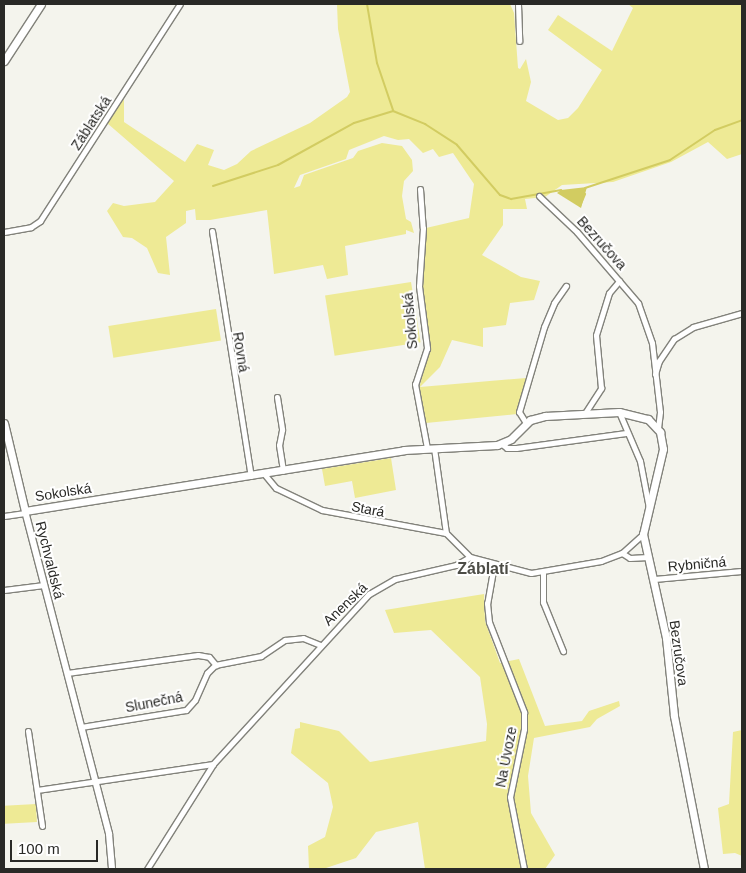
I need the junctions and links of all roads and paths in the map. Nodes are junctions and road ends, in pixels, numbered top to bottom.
1 (41, 4) edge
2 (180, 4) edge
3 (518, 4) edge
4 (520, 41) dead end
5 (4, 61) edge
6 (420, 189) dead end
7 (539, 196) dead end
8 (212, 231) dead end
9 (4, 232) edge
10 (619, 281) junction
11 (566, 286) dead end
12 (742, 313) edge
13 (655, 374) junction
14 (277, 397) dead end
15 (619, 412) junction
16 (585, 414) junction
17 (4, 423) edge
18 (526, 423) junction
19 (658, 428) junction
20 (626, 433) junction
21 (502, 444) junction
22 (430, 448) junction
23 (283, 472) junction
24 (264, 475) junction
25 (251, 476) junction
26 (650, 508) junction
27 (25, 512) junction
28 (4, 516) edge
29 (446, 533) junction
30 (643, 534) junction
31 (622, 552) junction
32 (470, 557) junction
33 (648, 557) junction
34 (494, 565) junction
35 (742, 571) edge
36 (543, 573) junction
37 (654, 579) junction
38 (44, 585) junction
39 (4, 590) edge
40 (320, 645) junction
41 (563, 651) dead end
42 (216, 665) junction
43 (67, 673) junction
44 (81, 726) junction
45 (28, 731) dead end
46 (213, 764) junction
47 (95, 782) junction
48 (38, 790) junction
49 (42, 826) dead end
50 (112, 869) edge
51 (147, 869) edge
52 (524, 869) edge
53 (704, 869) edge

1 - 5 main road
2 - 9 street, Záblatská
3 - 4 street
6 - 22 street, Sokolská
7 - 10 street, Bezručova
8 - 25 street, Rovná
10 - 13 street, Bezručova
10 - 16 street
11 - 18 street
12 - 13 street
13 - 19 street, Bezručova
14 - 23 street
15 - 16 main road
15 - 19 main road
15 - 20 street
16 - 18 main road
17 - 27 main road, Rychvaldská
18 - 21 main road
19 - 26 main road, Bezručova
20 - 21 street
20 - 26 street
21 - 22 main road, Sokolská
22 - 23 main road, Sokolská
22 - 29 street
23 - 24 main road, Sokolská
24 - 25 main road, Sokolská
24 - 29 street, Stará
25 - 27 main road, Sokolská
26 - 30 main road, Bezručova
27 - 28 street, Sokolská
27 - 38 street, Rychvaldská
29 - 32 street
30 - 31 street
30 - 33 main road, Bezručova
31 - 33 street
31 - 36 street
32 - 34 street
32 - 40 street, Anenská
33 - 37 main road, Bezručova
34 - 36 street
34 - 52 street, Na Úvoze
35 - 37 street, Rybničná
36 - 41 street
37 - 53 main road, Bezručova
38 - 39 street
38 - 43 street, Rychvaldská
40 - 42 street
40 - 46 street, Anenská
42 - 43 street
42 - 44 street, Slunečná
43 - 44 street, Rychvaldská
44 - 47 street, Rychvaldská
45 - 48 street
46 - 47 street
46 - 51 street, Anenská
47 - 48 street
47 - 50 street, Rychvaldská
48 - 49 street

